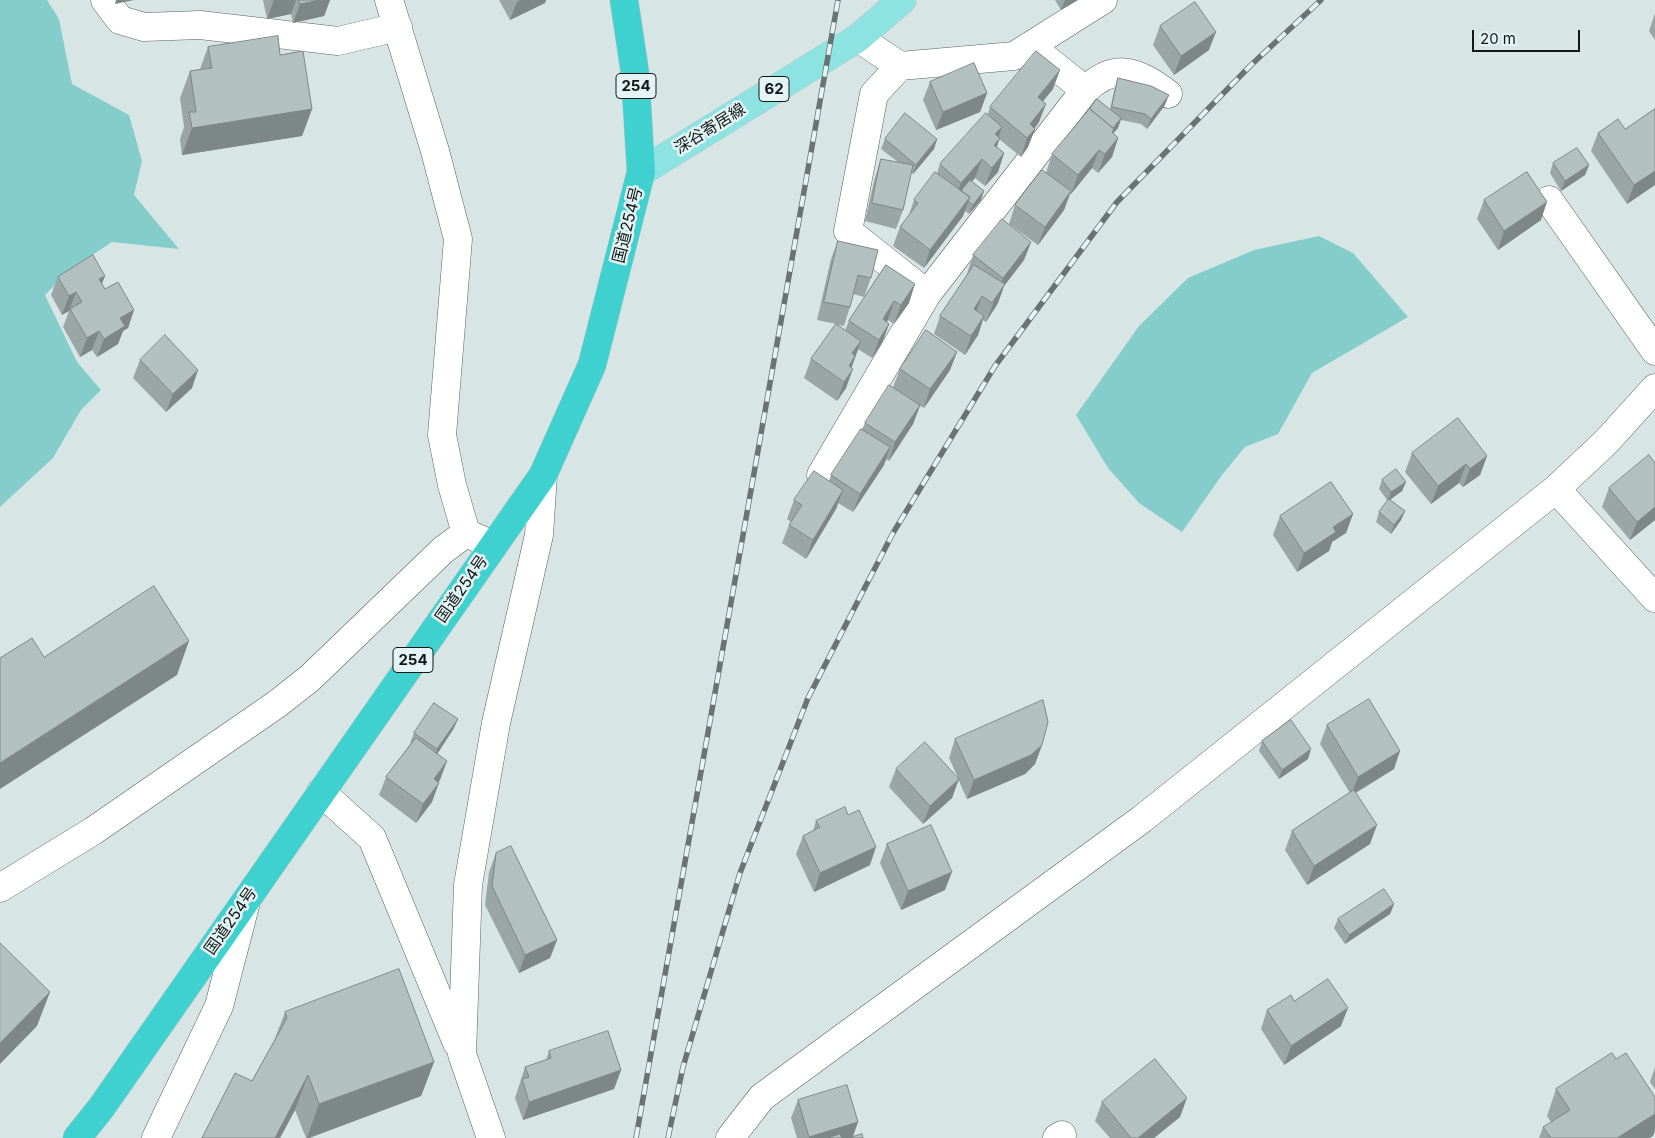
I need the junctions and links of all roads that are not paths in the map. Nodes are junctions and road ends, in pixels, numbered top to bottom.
1 (105, 0) edge
2 (388, 0) edge
3 (624, 0) edge
4 (902, 0) edge
5 (1103, 0) edge
6 (398, 27) junction
7 (858, 38) junction
8 (1030, 46) junction
9 (900, 66) junction
10 (1085, 90) junction
11 (1168, 94) edge
12 (641, 172) junction
13 (1549, 200) dead end
14 (928, 294) junction
15 (1655, 351) edge
16 (1655, 388) edge
17 (543, 474) junction
18 (821, 475) edge
19 (1556, 489) junction
20 (466, 533) junction
21 (493, 545) junction
22 (1655, 598) edge
23 (321, 792) junction
24 (0, 888) edge
25 (246, 899) junction
26 (462, 1054) junction
27 (101, 1108) junction
28 (78, 1138) edge
29 (94, 1138) edge
30 (156, 1138) edge
31 (491, 1138) edge
32 (730, 1138) edge

1 - 6 street
2 - 6 street
3 - 12 highway, 国道254号 / 254
4 - 7 main road, 深谷寄居線 / 62
5 - 8 street
6 - 20 street
7 - 9 street
7 - 12 main road, 深谷寄居線 / 62
8 - 9 street
8 - 10 street
9 - 14 street
10 - 11 street
10 - 14 street
12 - 17 highway, 国道254号 / 254
13 - 15 street
14 - 18 street
16 - 19 street
17 - 21 highway, 国道254号 / 254
17 - 26 street
19 - 22 street
19 - 32 street
20 - 21 street
20 - 24 street
21 - 23 highway, 国道254号 / 254
23 - 25 highway, 国道254号 / 254
23 - 26 street
25 - 27 highway, 国道254号 / 254
25 - 30 street
26 - 31 street
27 - 28 highway, 国道254号 / 254
27 - 29 highway, 国道254号 / 254

